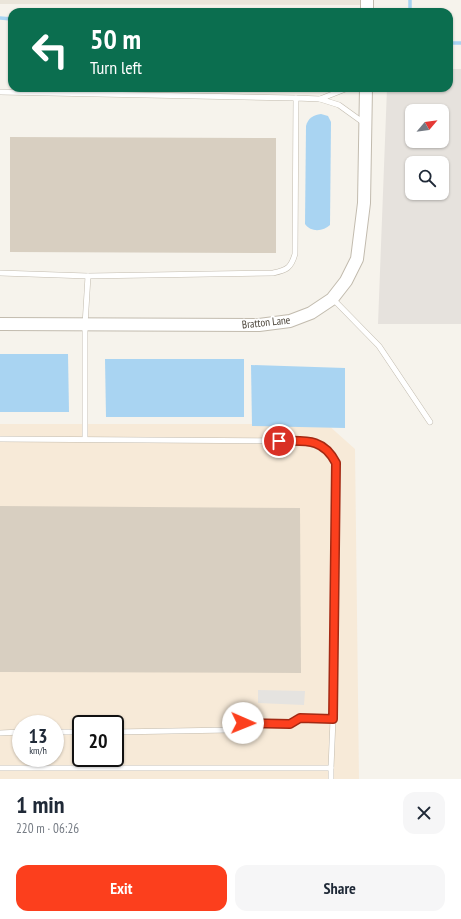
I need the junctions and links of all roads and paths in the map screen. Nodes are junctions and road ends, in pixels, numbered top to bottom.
1 (0, 92) edge
2 (338, 92) edge
3 (366, 92) edge
4 (296, 98) junction
5 (320, 99) junction
6 (366, 124) junction
7 (0, 273) edge
8 (88, 276) junction
9 (332, 299) junction
10 (0, 324) edge
11 (85, 325) junction
12 (430, 422) dead end
13 (0, 439) edge
14 (85, 439) junction
15 (333, 719) junction
16 (12, 732) edge
17 (124, 732) edge
18 (0, 733) edge
19 (0, 768) edge
20 (331, 768) junction
21 (331, 779) edge

1 - 4 lane
2 - 5 lane
3 - 6 street, Bratton Lane
4 - 5 lane
4 - 8 lane
5 - 6 lane
6 - 9 street, Bratton Lane
7 - 8 lane
8 - 11 lane
9 - 11 street, Bratton Lane
9 - 12 lane
10 - 11 street, Bratton Lane
11 - 14 lane
13 - 14 lane
14 - 15 lane
15 - 17 lane
15 - 20 lane
16 - 18 lane
19 - 20 lane
20 - 21 lane

